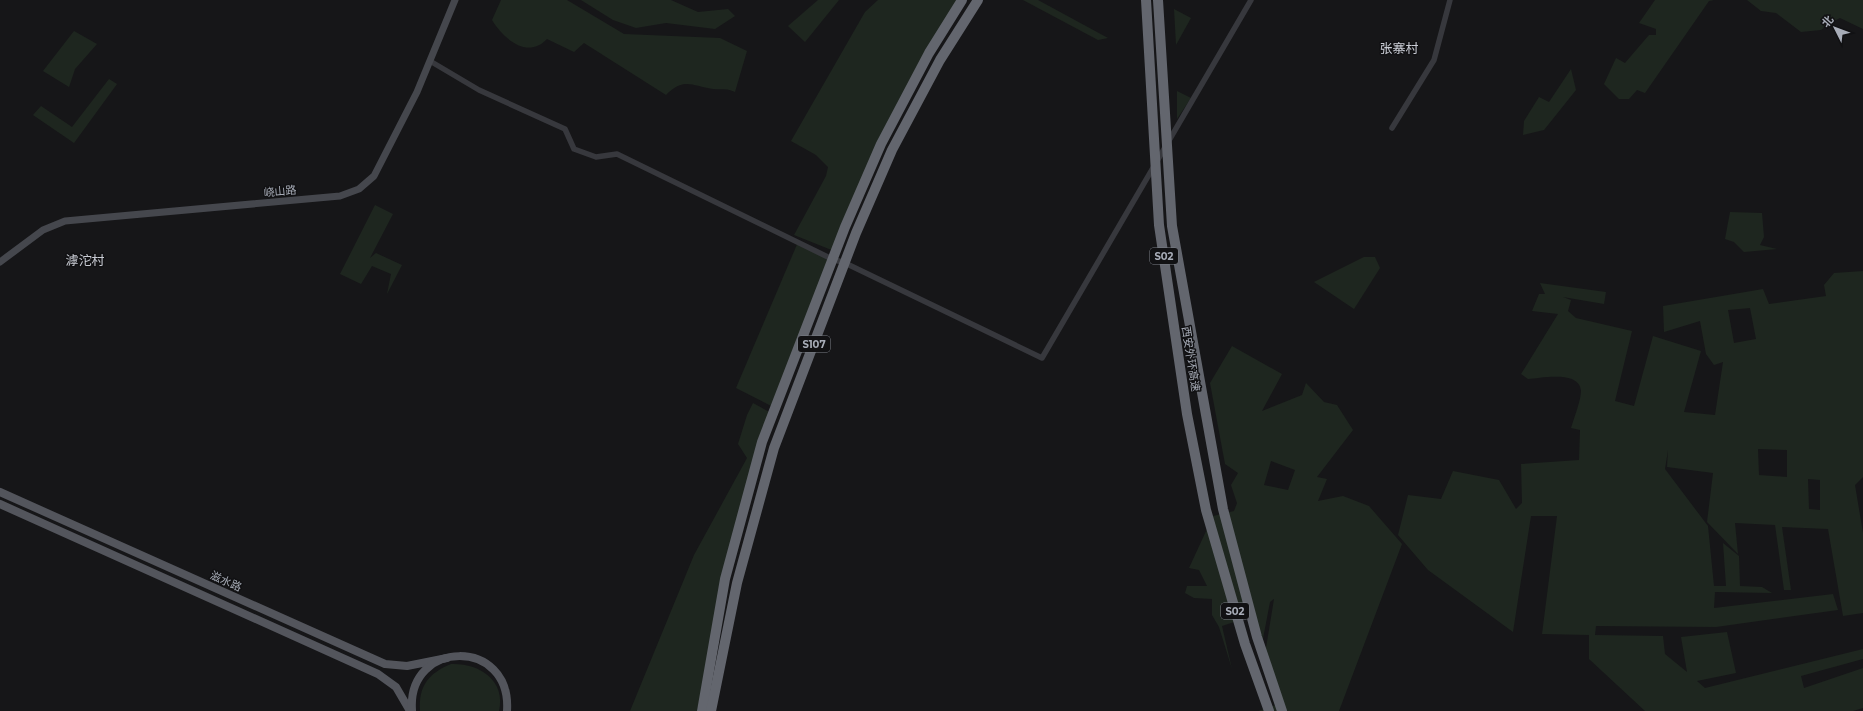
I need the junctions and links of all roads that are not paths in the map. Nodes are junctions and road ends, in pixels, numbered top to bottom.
1 (455, 0) edge
2 (962, 0) edge
3 (978, 0) edge
4 (1146, 0) edge
5 (1158, 0) edge
6 (1251, 0) edge
7 (1450, 0) edge
8 (430, 61) junction
9 (1392, 128) dead end
10 (832, 259) junction
11 (0, 262) edge
12 (845, 263) junction
13 (0, 492) edge
14 (0, 504) edge
15 (446, 658) junction
16 (507, 699) junction
17 (411, 711) edge
18 (507, 711) edge
19 (514, 711) edge
20 (702, 711) edge
21 (711, 711) edge
22 (1268, 711) edge
23 (1282, 711) edge

1 - 8 street, 峣山路
2 - 10 highway, S107
3 - 12 highway, S107
4 - 22 highway, 西安外环高速 / S02
5 - 23 highway, 西安外环高速 / S02
6 - 12 street
7 - 9 street
8 - 10 street
8 - 11 street, 峣山路
10 - 12 street
10 - 20 highway, S107
12 - 21 highway, S107
13 - 15 main road, 滋水路
14 - 17 main road, 滋水路
15 - 16 main road, 滋水路
15 - 17 main road
16 - 18 main road
16 - 19 main road

